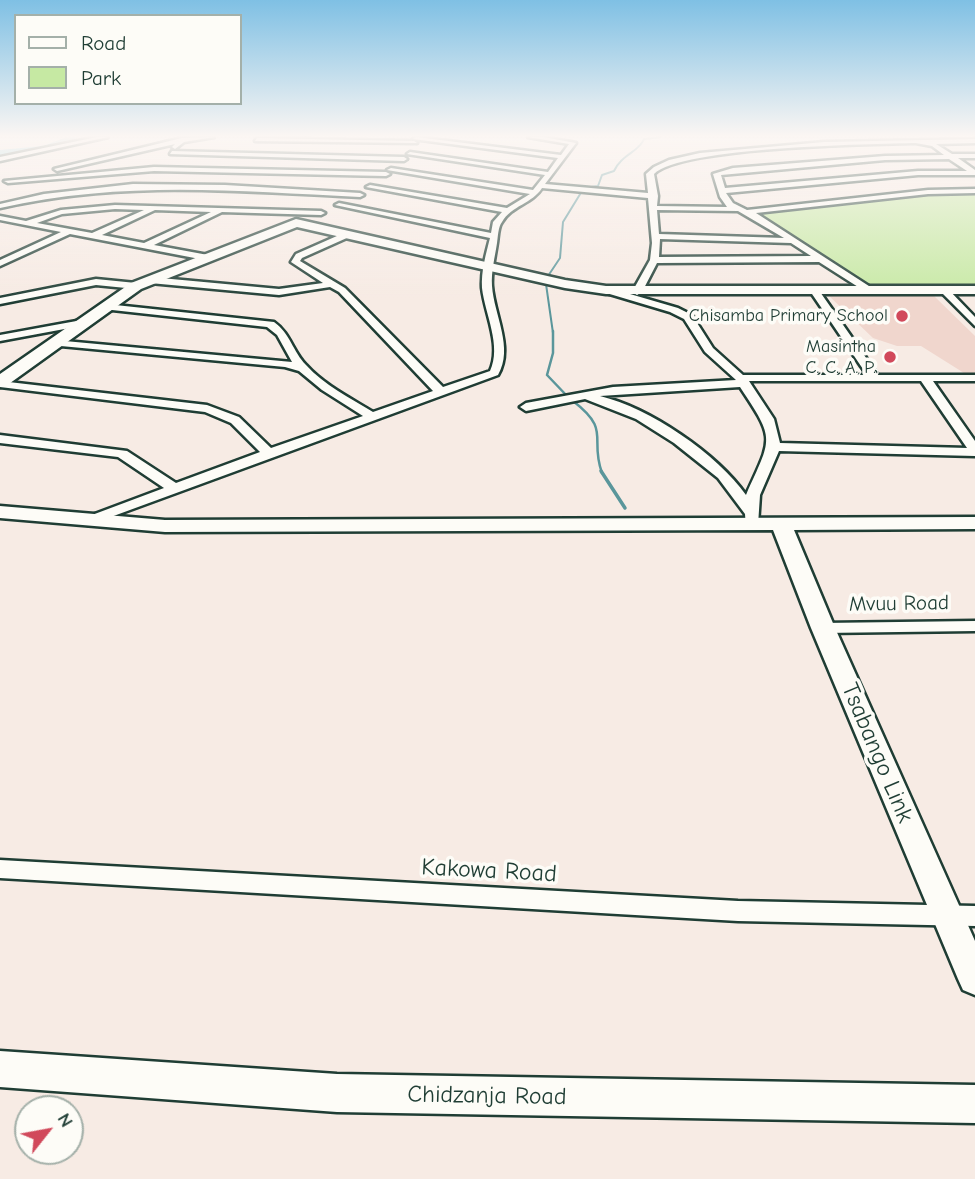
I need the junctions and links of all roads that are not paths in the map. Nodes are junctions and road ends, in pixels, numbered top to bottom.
1 (74, 192) edge
2 (147, 192) edge
3 (282, 192) edge
4 (364, 192) edge
5 (399, 192) edge
6 (536, 192) edge
7 (589, 192) edge
8 (653, 192) edge
9 (722, 192) edge
10 (935, 192) edge
11 (360, 195) junction
12 (654, 196) junction
13 (339, 205) junction
14 (0, 206) edge
15 (138, 206) junction
16 (159, 207) junction
17 (653, 208) junction
18 (223, 209) junction
19 (737, 209) junction
20 (508, 211) junction
21 (747, 212) junction
22 (321, 213) junction
23 (0, 218) edge
24 (22, 222) junction
25 (296, 223) junction
26 (0, 228) edge
27 (70, 231) junction
28 (346, 235) junction
29 (92, 236) junction
30 (493, 236) junction
31 (656, 236) junction
32 (777, 241) junction
33 (791, 241) junction
34 (144, 246) junction
35 (205, 257) junction
36 (822, 259) junction
37 (654, 260) junction
38 (782, 260) junction
39 (0, 263) edge
40 (489, 267) junction
41 (150, 280) junction
42 (331, 284) junction
43 (136, 286) junction
44 (606, 290) junction
45 (869, 290) junction
46 (944, 290) junction
47 (975, 290) edge
48 (815, 291) junction
49 (637, 292) junction
50 (0, 301) edge
51 (106, 307) junction
52 (82, 323) junction
53 (975, 323) edge
54 (0, 338) edge
55 (54, 343) junction
56 (304, 369) junction
57 (874, 377) junction
58 (924, 377) junction
59 (975, 378) edge
60 (742, 381) junction
61 (0, 383) edge
62 (440, 391) junction
63 (580, 397) junction
64 (526, 407) dead end
65 (370, 415) junction
66 (0, 439) edge
67 (774, 447) junction
68 (975, 451) edge
69 (269, 453) junction
70 (177, 490) junction
71 (0, 512) edge
72 (752, 520) junction
73 (89, 521) junction
74 (975, 523) edge
75 (782, 526) junction
76 (975, 626) edge
77 (823, 628) junction
78 (0, 869) edge
79 (946, 916) junction
80 (975, 916) edge
81 (975, 979) edge
82 (0, 1069) edge
83 (975, 1104) edge

1 - 14 street
2 - 15 street
3 - 11 street
4 - 11 street
5 - 20 street
6 - 20 street
7 - 12 street
8 - 12 street
9 - 19 street
10 - 21 street
11 - 13 street
12 - 17 street
13 - 22 street
13 - 30 street
15 - 16 street
15 - 24 street
16 - 18 street
16 - 29 street
17 - 19 street
17 - 31 street
18 - 22 street
18 - 34 street
19 - 21 street
20 - 30 street
21 - 33 street
22 - 25 street
23 - 24 street
24 - 26 street
24 - 27 street
25 - 28 street
25 - 35 street
27 - 29 street
27 - 39 street
28 - 40 street
28 - 42 street
29 - 34 street
30 - 40 street
31 - 32 street
31 - 37 street
32 - 33 street
32 - 38 street
33 - 36 street
34 - 35 street
35 - 41 street
36 - 38 street
36 - 45 street
37 - 38 street
37 - 49 street
40 - 44 street
40 - 62 street
41 - 42 street
41 - 43 street
42 - 62 street
43 - 50 street
43 - 51 street
44 - 49 street
44 - 60 street
45 - 46 street
45 - 48 street
46 - 47 street
46 - 53 street
48 - 49 street
48 - 57 street
51 - 52 street
51 - 56 street
52 - 54 street
52 - 55 street
55 - 56 street
55 - 61 street
56 - 65 street
57 - 58 street
57 - 60 street
58 - 59 street
58 - 68 street
60 - 63 street
60 - 67 street
61 - 69 street
62 - 65 street
63 - 64 street
63 - 72 street
65 - 69 street
66 - 70 street
67 - 68 street
67 - 72 street
69 - 70 street
70 - 73 street
71 - 73 street
72 - 73 street
72 - 75 street
74 - 75 street
75 - 77 street, Tsabango Link
76 - 77 street, Mvuu Road
77 - 79 street, Tsabango Link
78 - 79 street, Kakowa Road
79 - 80 street, Kakowa Road
79 - 81 street, Tsabango Link
82 - 83 street, Chidzanja Road

